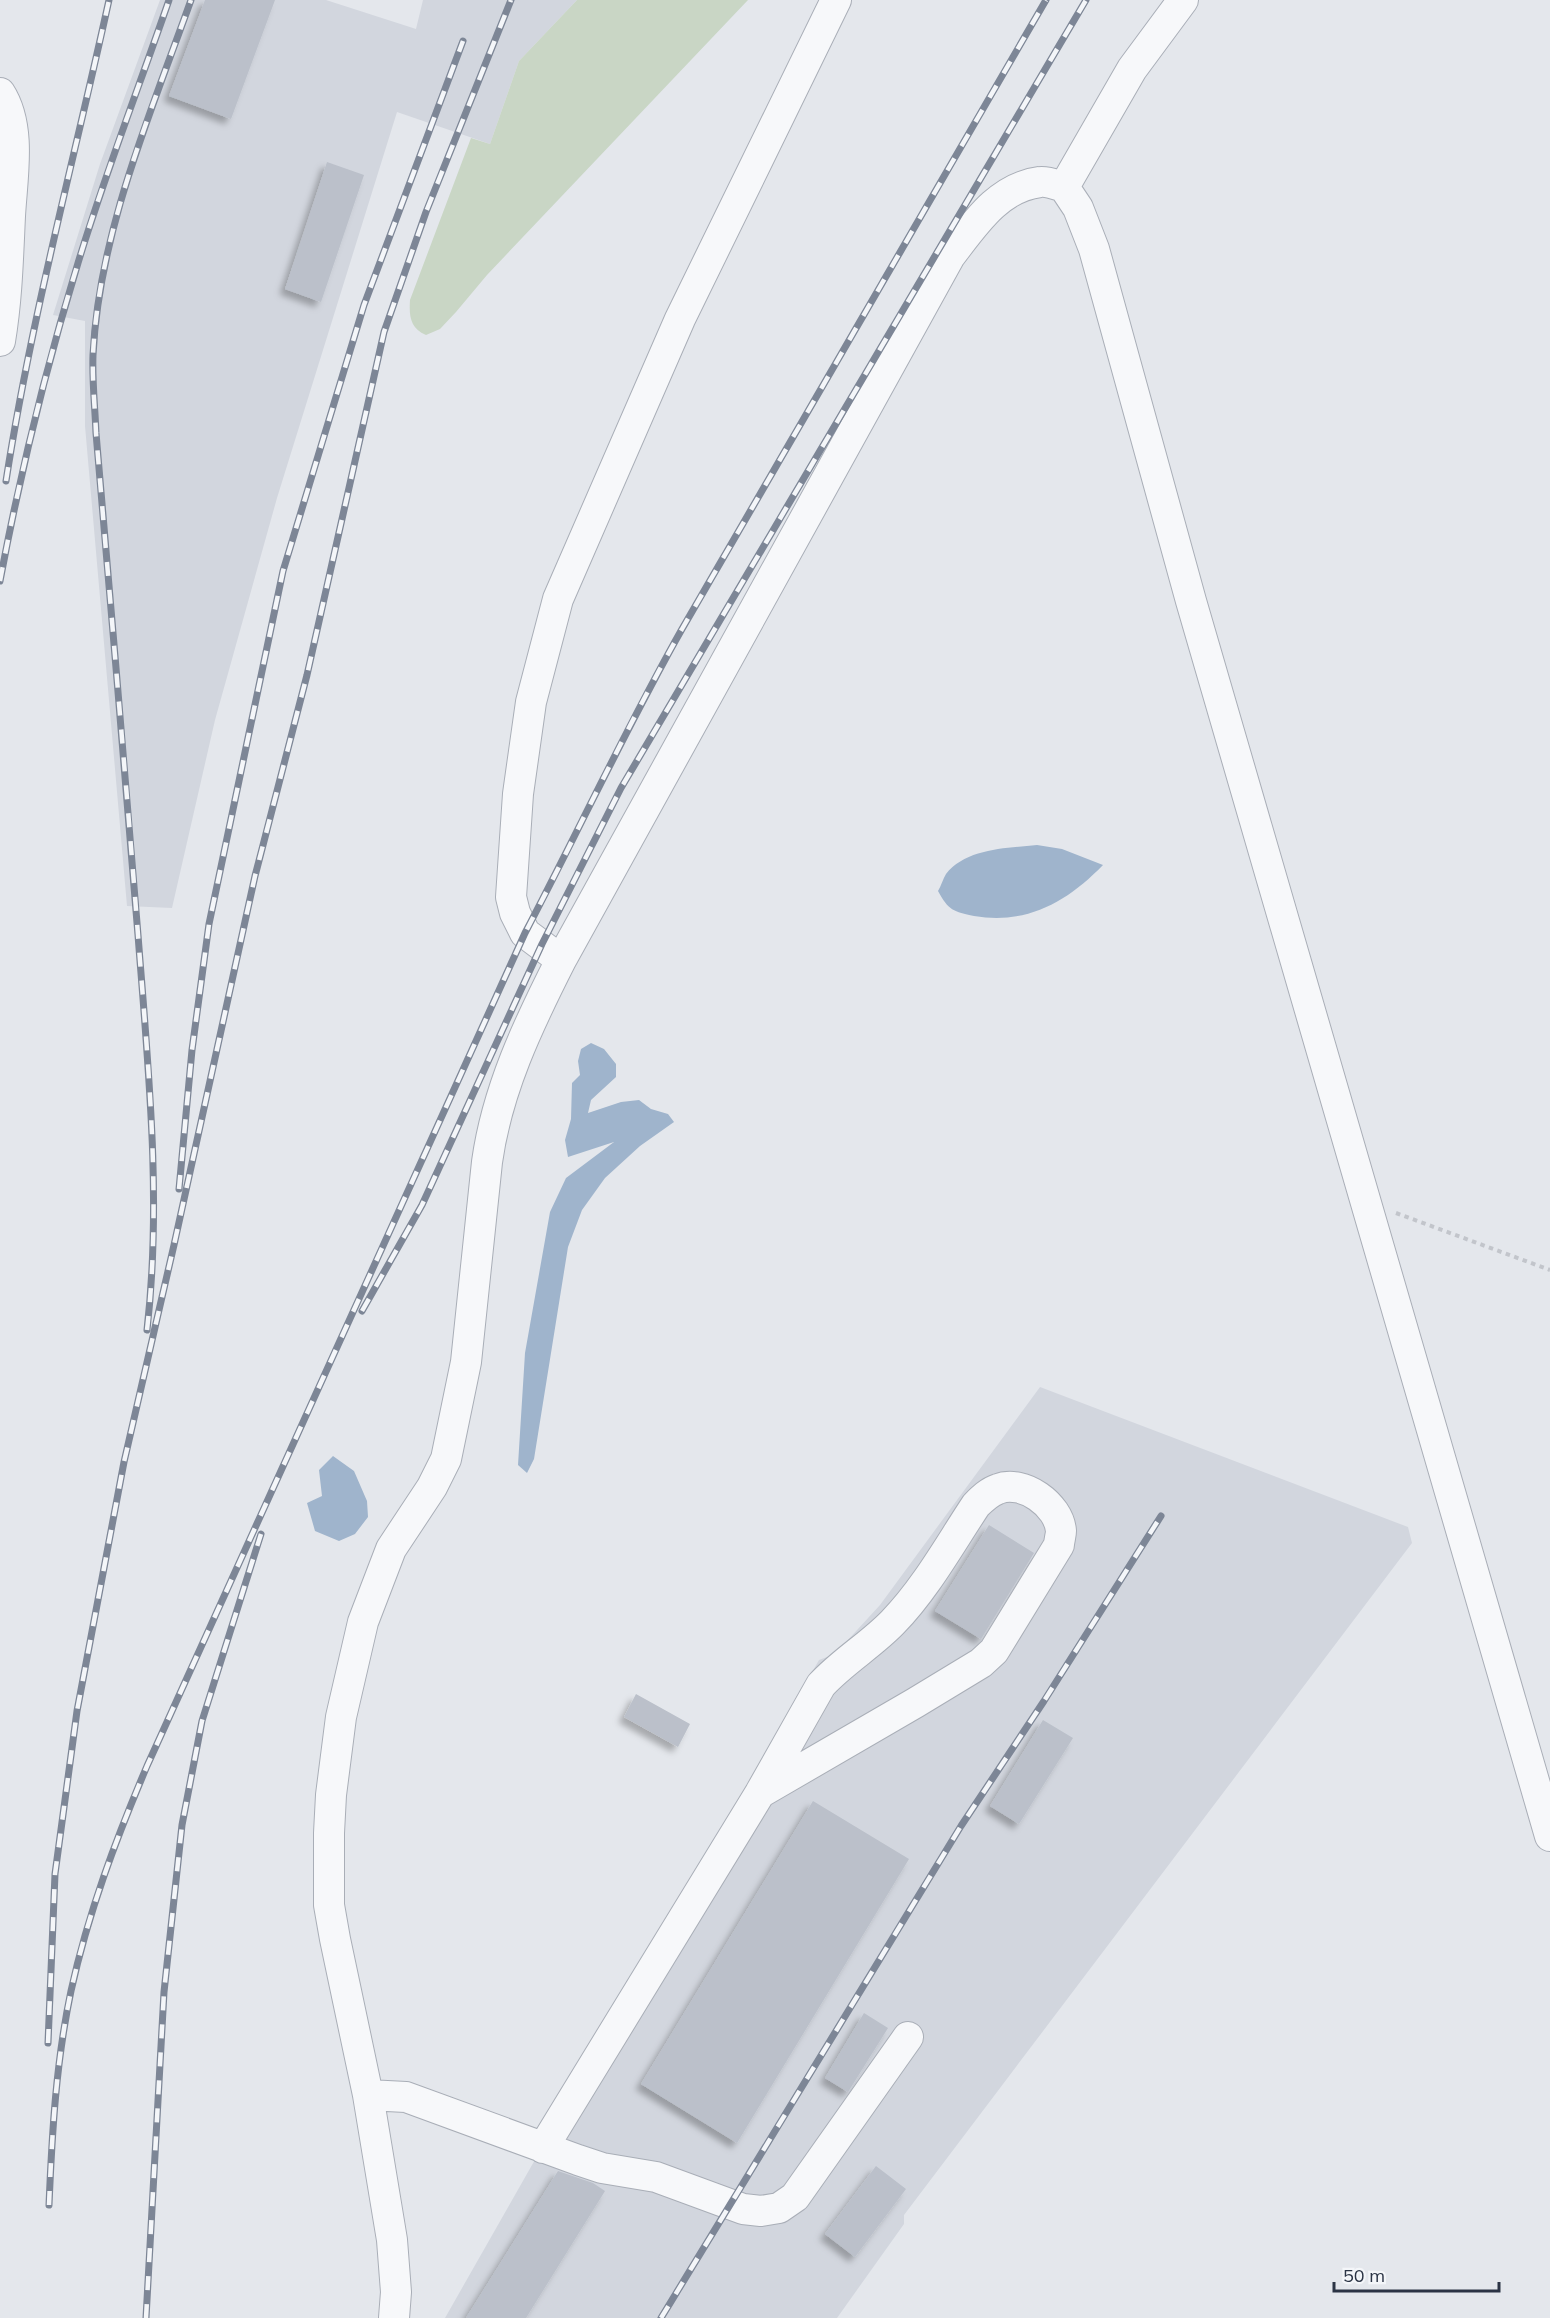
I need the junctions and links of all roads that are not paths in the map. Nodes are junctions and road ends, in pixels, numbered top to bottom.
1 (836, 0) edge
2 (1183, 0) edge
3 (0, 93) edge
4 (1064, 187) junction
5 (0, 341) edge
6 (561, 960) junction
7 (760, 1793) junction
8 (1550, 1836) edge
9 (908, 2037) dead end
10 (369, 2095) junction
11 (543, 2148) junction
12 (394, 2318) edge

1 - 6 street
2 - 4 street
3 - 5 street
4 - 6 street
4 - 8 street
6 - 10 street
7 - 7 street
7 - 11 street
9 - 11 street
10 - 11 street
10 - 12 street

